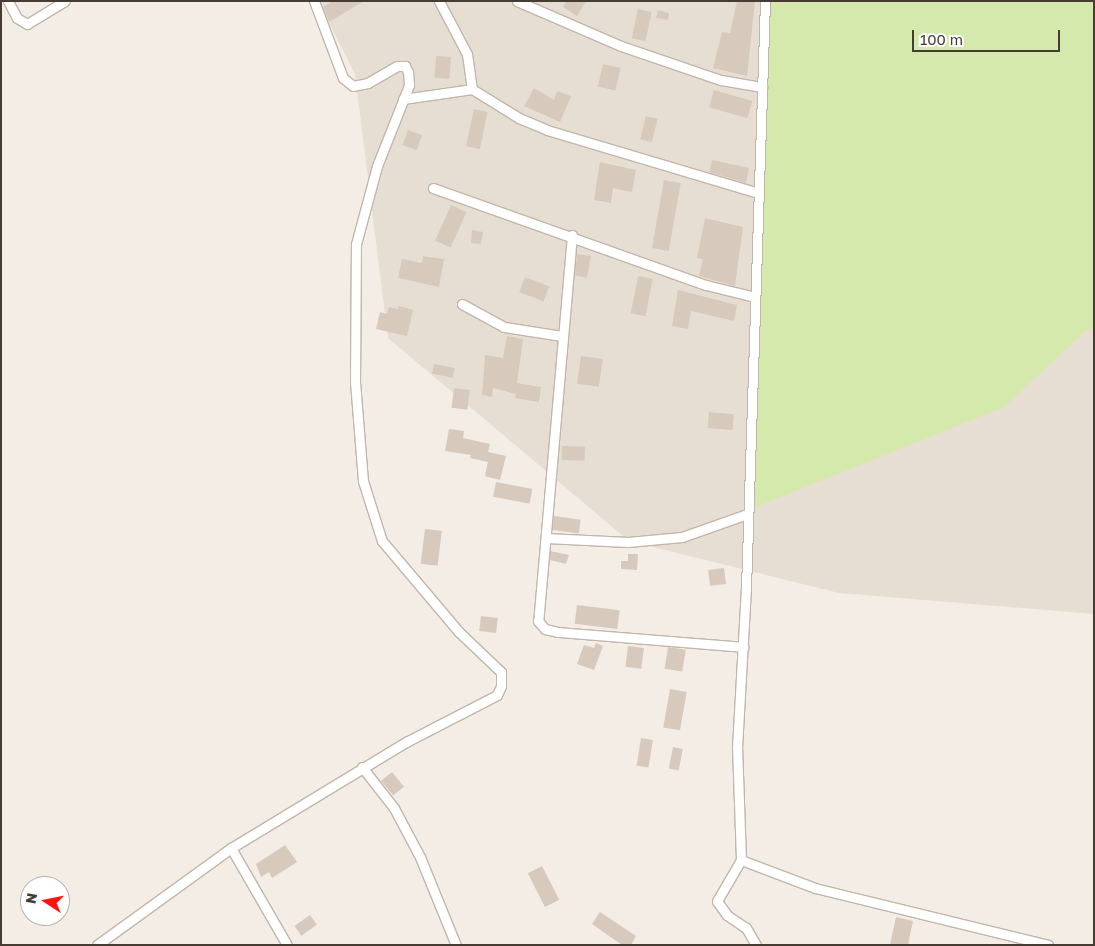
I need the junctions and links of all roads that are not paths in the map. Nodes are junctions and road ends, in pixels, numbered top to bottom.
1 (8, 1) edge
2 (65, 1) edge
3 (314, 1) edge
4 (440, 1) edge
5 (517, 1) edge
6 (765, 1) edge
7 (762, 88) junction
8 (472, 90) junction
9 (403, 99) junction
10 (433, 188) dead end
11 (759, 193) junction
12 (572, 236) junction
13 (755, 297) junction
14 (462, 304) dead end
15 (562, 336) junction
16 (746, 514) junction
17 (546, 538) junction
18 (743, 647) junction
19 (362, 767) junction
20 (231, 848) junction
21 (741, 860) junction
22 (97, 945) edge
23 (287, 945) edge
24 (456, 945) edge
25 (756, 945) edge
26 (1048, 945) edge

1 - 2 street
3 - 9 street
4 - 8 street
5 - 7 street
6 - 7 street
7 - 11 street
8 - 9 street
8 - 11 street
9 - 19 street
10 - 12 street
11 - 13 street
12 - 13 street
12 - 15 street
13 - 16 street
14 - 15 street
15 - 17 street
16 - 17 street
16 - 18 street
17 - 18 street
18 - 21 street
19 - 20 street
19 - 24 street
20 - 22 street
20 - 23 street
21 - 25 street
21 - 26 street

